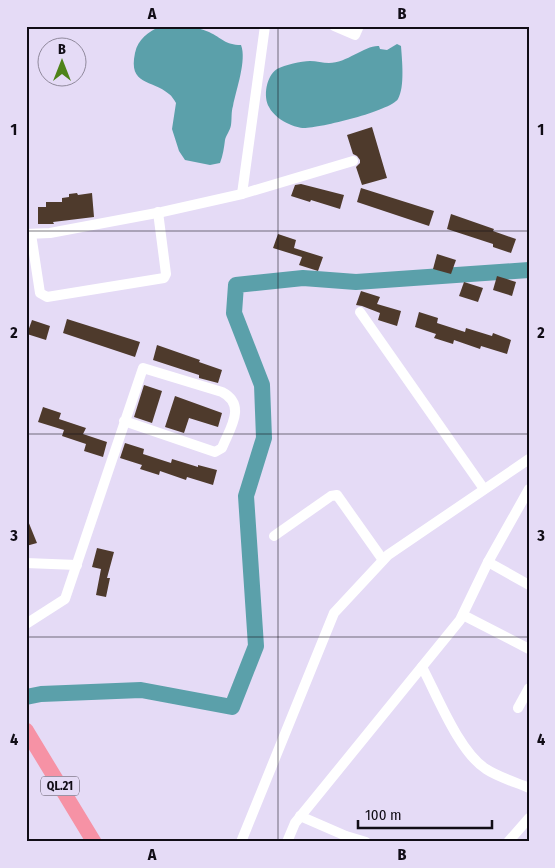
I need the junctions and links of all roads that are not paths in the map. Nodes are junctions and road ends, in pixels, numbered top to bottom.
1 (265, 26) edge
2 (334, 26) edge
3 (359, 26) edge
4 (353, 161) dead end
5 (242, 194) junction
6 (158, 212) junction
7 (28, 234) edge
8 (360, 312) dead end
9 (124, 421) junction
10 (529, 459) edge
11 (484, 489) junction
12 (529, 490) edge
13 (274, 536) dead end
14 (383, 560) junction
15 (488, 562) junction
16 (26, 563) edge
17 (77, 565) junction
18 (529, 585) edge
19 (463, 615) junction
20 (26, 624) edge
21 (529, 648) edge
22 (422, 667) junction
23 (529, 688) edge
24 (518, 708) dead end
25 (26, 730) edge
26 (529, 788) edge
27 (300, 816) junction
28 (529, 818) edge
29 (94, 842) edge
30 (241, 842) edge
31 (287, 842) edge
32 (366, 842) edge
33 (508, 842) edge

1 - 5 street
2 - 3 street
4 - 5 street
5 - 6 street
6 - 7 street
6 - 7 street
8 - 11 street
9 - 9 street
9 - 17 street
10 - 11 street
11 - 14 street
12 - 15 street
13 - 14 street
14 - 30 street
15 - 18 street
15 - 19 street
16 - 17 street
17 - 20 street
19 - 21 street
19 - 22 street
22 - 26 street
22 - 27 street
23 - 24 street
25 - 29 highway, QL.21
27 - 31 street
27 - 32 street
28 - 33 street

